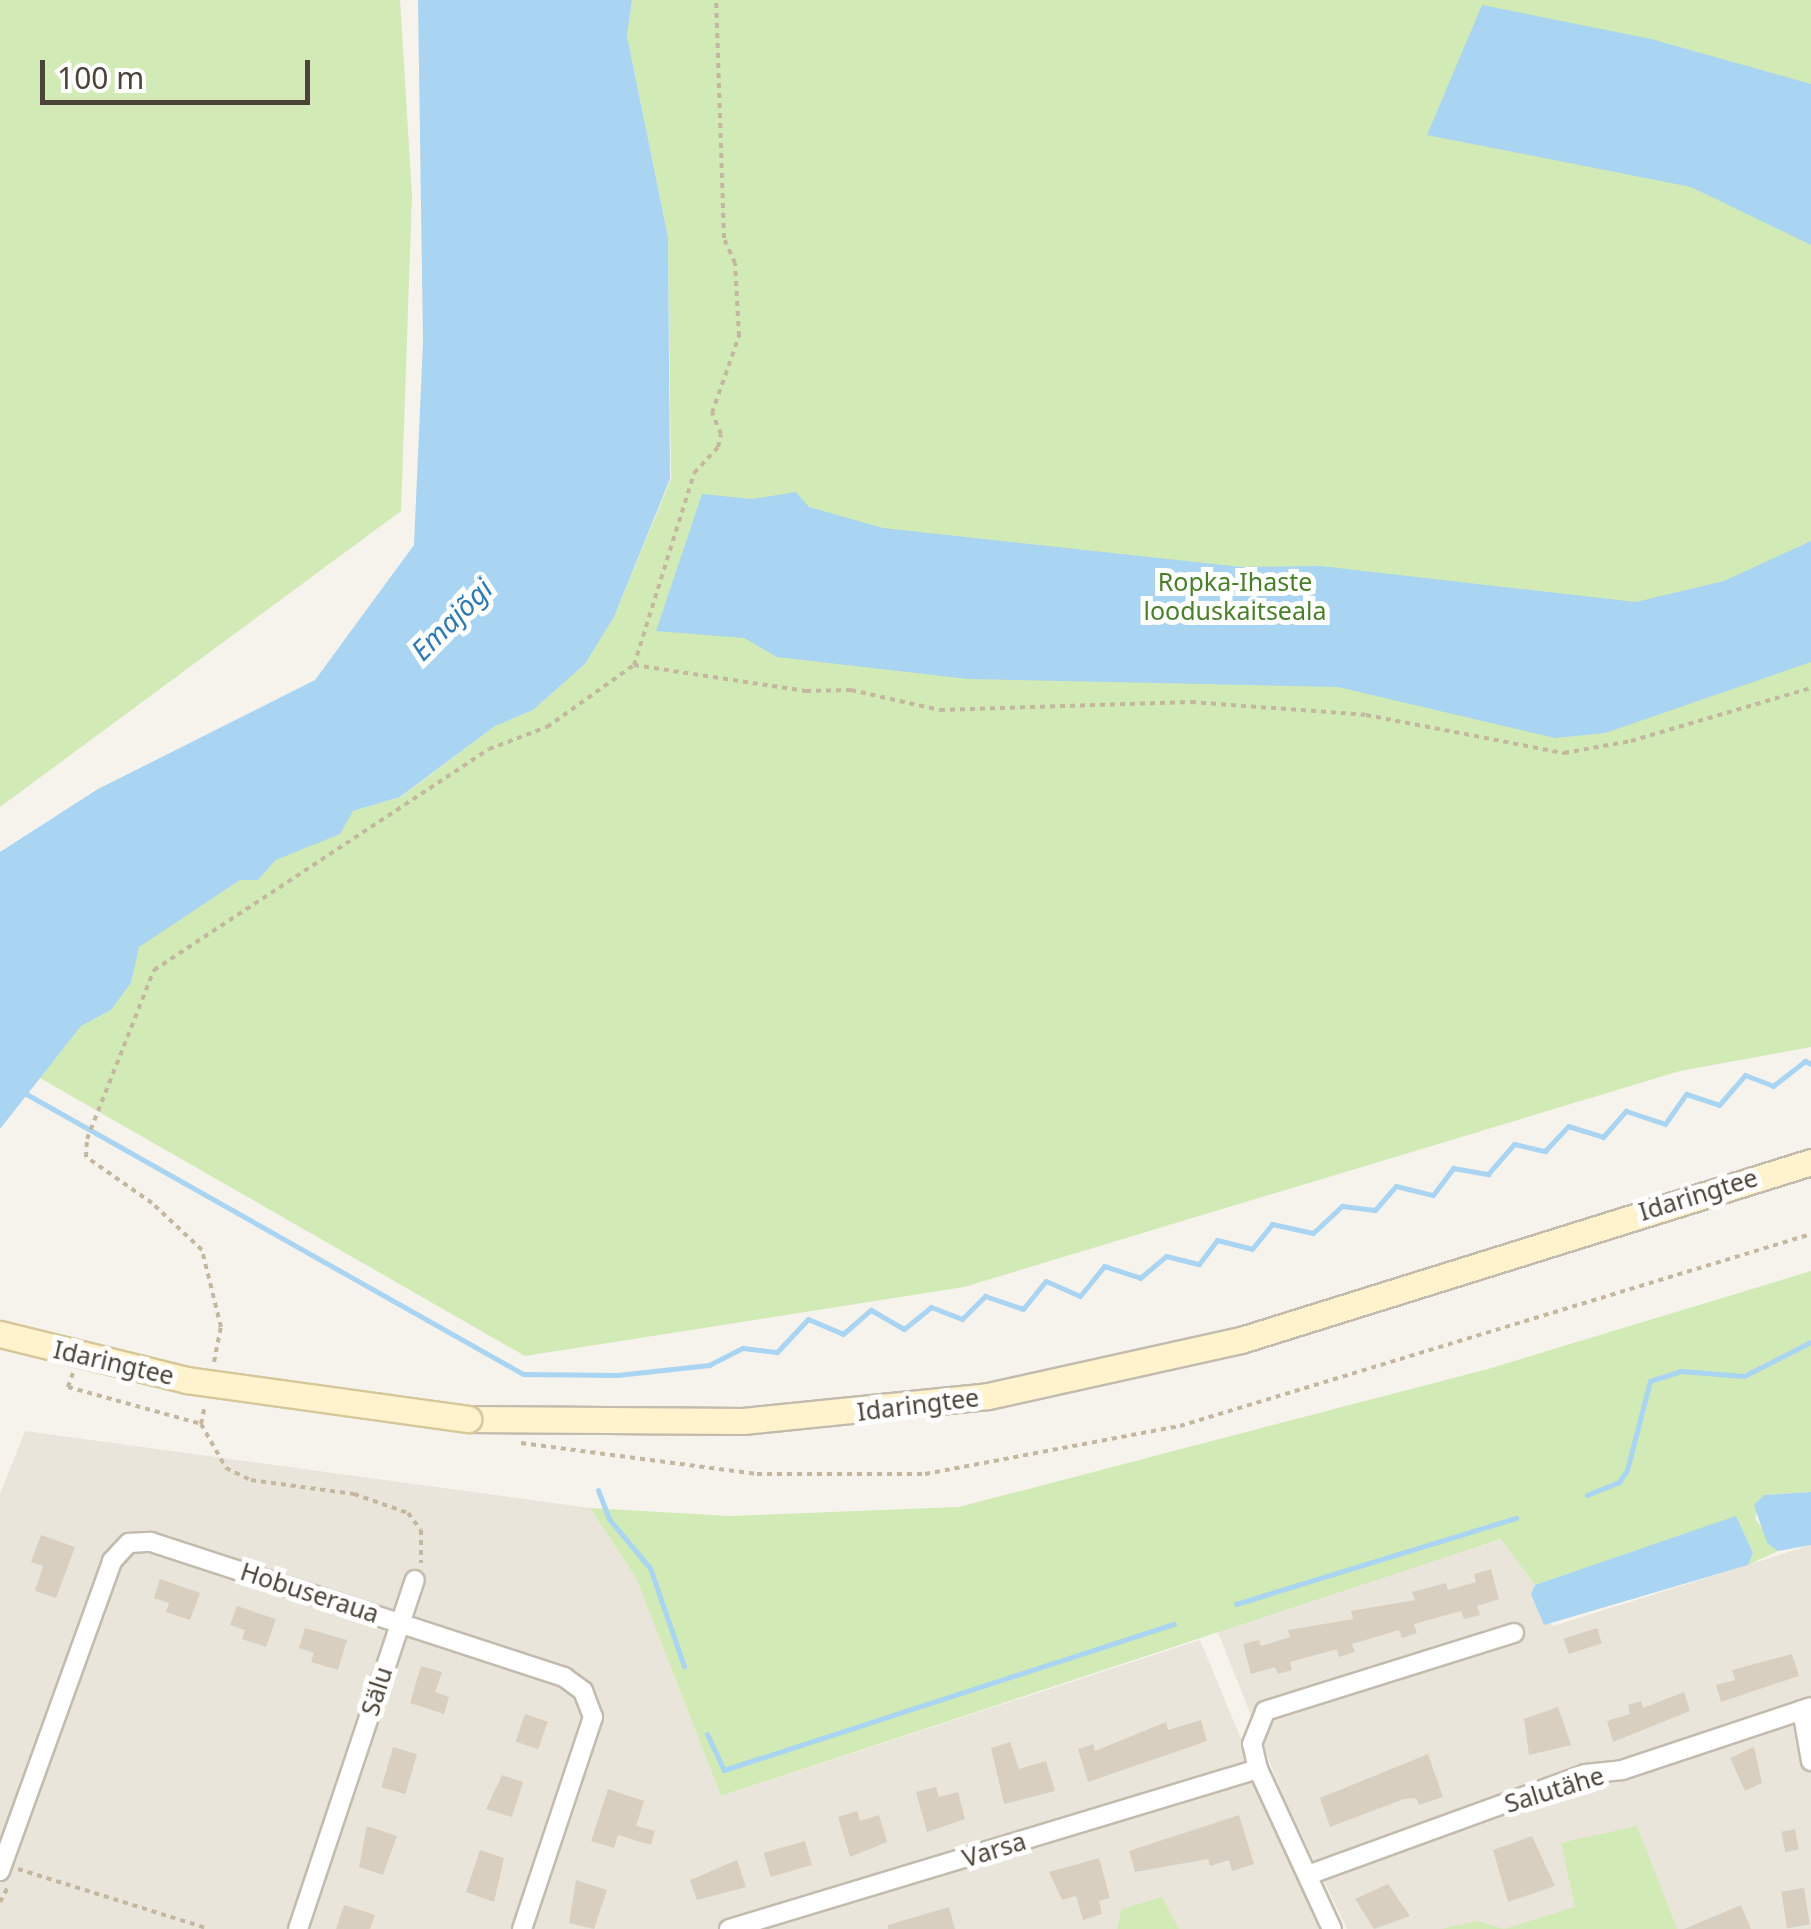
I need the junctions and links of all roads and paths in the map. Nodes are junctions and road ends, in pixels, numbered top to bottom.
1 (716, 0) edge
2 (634, 665) junction
3 (1811, 688) edge
4 (1811, 1162) edge
5 (1811, 1234) edge
6 (0, 1334) edge
7 (213, 1366) dead end
8 (72, 1373) dead end
9 (209, 1385) dead end
10 (201, 1424) junction
11 (516, 1442) dead end
12 (415, 1580) joint
13 (399, 1622) junction
14 (1514, 1633) dead end
15 (1806, 1708) edge
16 (1811, 1760) edge
17 (1258, 1769) junction
18 (24, 1850) dead end
19 (7, 1868) edge
20 (1308, 1875) junction
21 (0, 1902) edge
22 (209, 1929) edge
23 (298, 1929) edge
24 (522, 1929) edge
25 (729, 1929) edge
26 (1332, 1929) edge

1 - 2 path
2 - 3 path
2 - 7 path
4 - 6 main road, Idaringtee, bridge
5 - 11 path
8 - 10 path
9 - 10 path
10 - 12 path
12 - 13 street, Sälu
13 - 19 street, Hobuseraua
13 - 23 street, Sälu
13 - 24 street, Hobuseraua
14 - 17 street
15 - 16 street, Salutähe
15 - 20 street, Salutähe
17 - 20 street
17 - 25 street, Varsa
18 - 19 path
19 - 21 path
19 - 22 path
20 - 26 street

